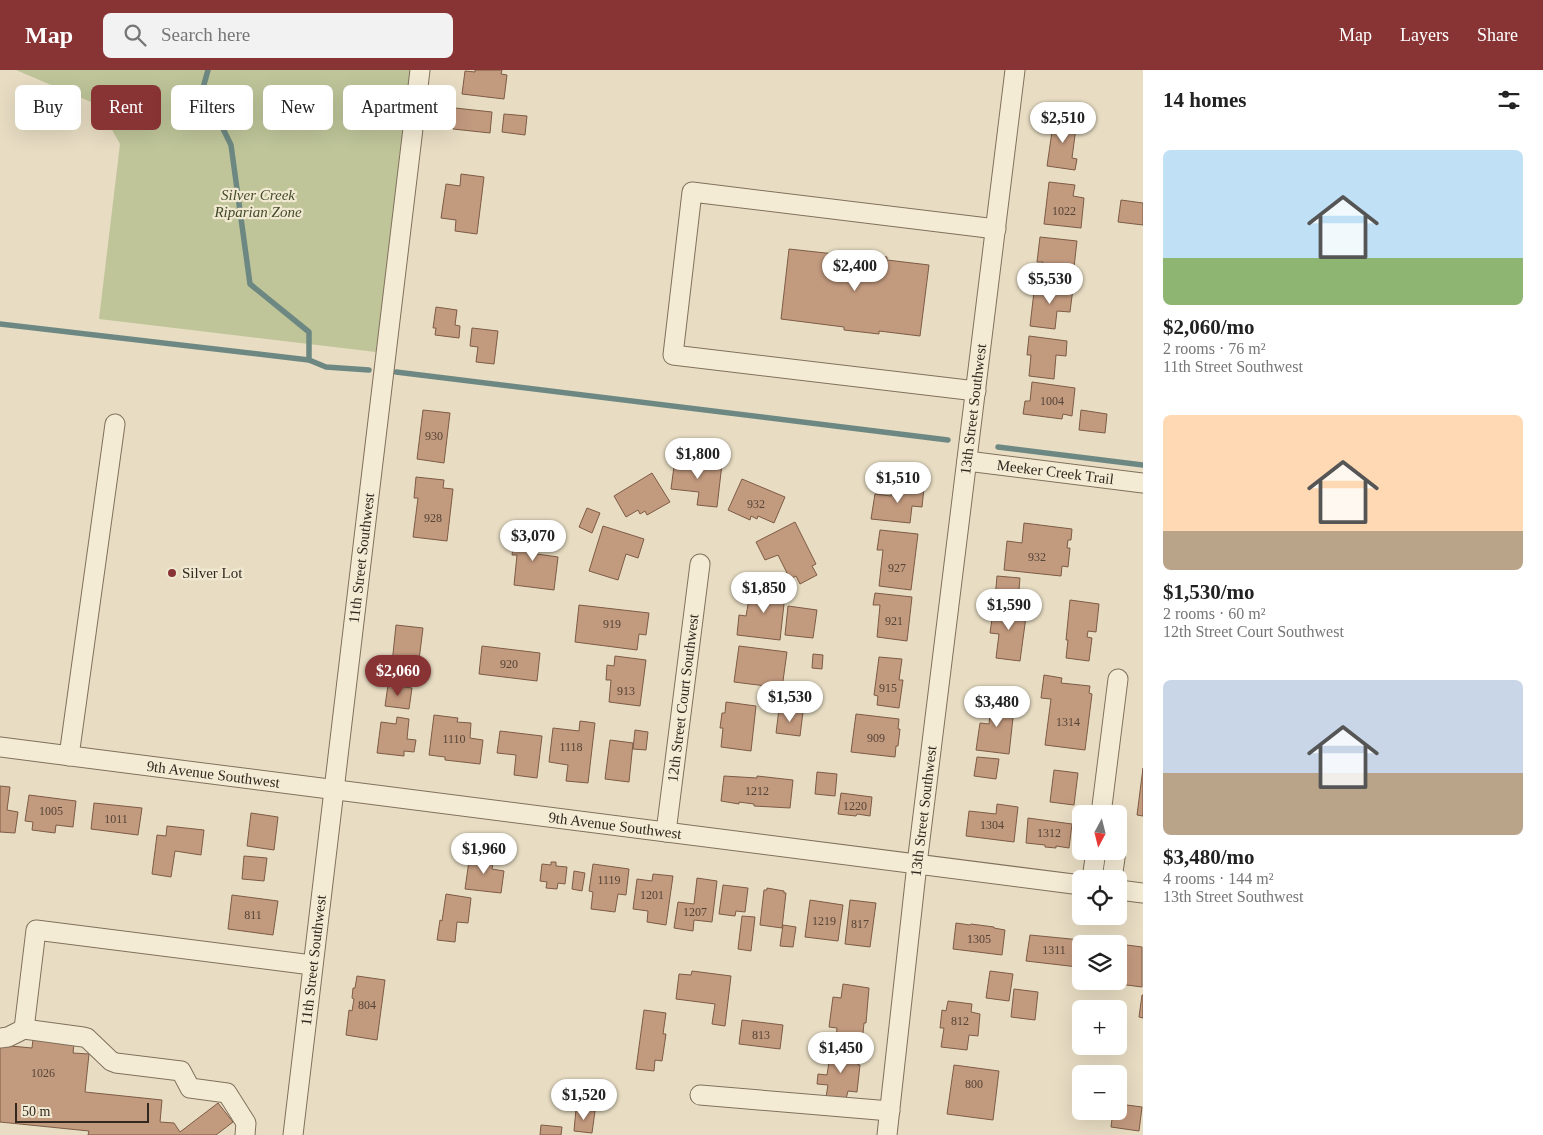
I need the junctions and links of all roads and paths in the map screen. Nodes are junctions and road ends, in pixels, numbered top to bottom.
1 (420, 70) edge
2 (1015, 70) edge
3 (996, 229) junction
4 (976, 392) junction
5 (115, 424) dead end
6 (967, 461) junction
7 (1143, 483) edge
8 (700, 564) dead end
9 (1118, 679) dead end
10 (0, 747) edge
11 (69, 756) junction
12 (333, 789) junction
13 (1101, 805) edge
14 (666, 832) junction
15 (917, 864) junction
16 (1072, 884) edge
17 (1127, 891) edge
18 (1143, 892) edge
19 (312, 965) junction
20 (24, 1029) junction
21 (0, 1038) edge
22 (700, 1095) dead end
23 (890, 1111) junction
24 (245, 1135) edge
25 (293, 1135) edge
26 (888, 1135) edge

1 - 12 street, 11th Street Southwest
2 - 3 street, 13th Street Southwest
3 - 4 street, 13th Street Southwest
3 - 4 street
4 - 6 street, 13th Street Southwest
5 - 11 street
6 - 7 street, Meeker Creek Trail
6 - 15 street, 13th Street Southwest
8 - 14 street, 12th Street Court Southwest
9 - 13 street
10 - 11 street, 9th Avenue Southwest
11 - 12 street, 9th Avenue Southwest
12 - 14 street, 9th Avenue Southwest
12 - 19 street, 11th Street Southwest
14 - 15 street, 9th Avenue Southwest
15 - 16 street, 9th Avenue Southwest
15 - 23 street, 13th Street Southwest
17 - 18 street
19 - 20 street
19 - 25 street, 11th Street Southwest
20 - 21 street
20 - 24 street
22 - 23 street
23 - 26 street, 13th Street Southwest

